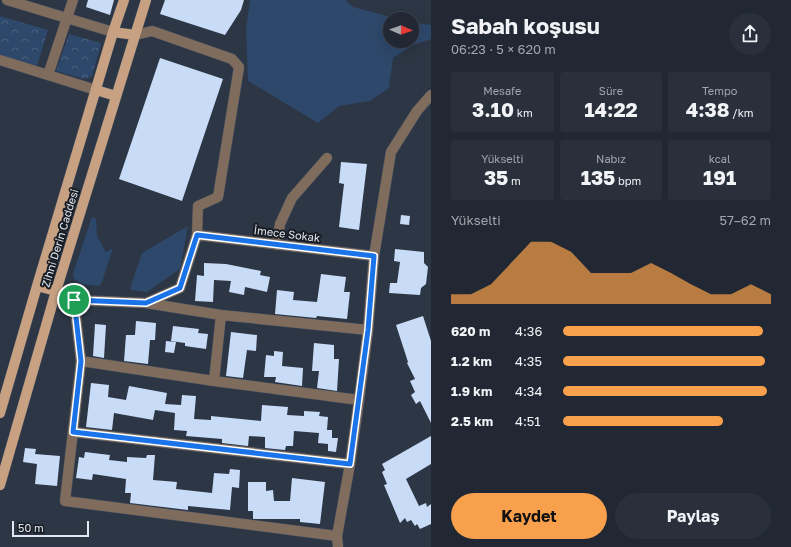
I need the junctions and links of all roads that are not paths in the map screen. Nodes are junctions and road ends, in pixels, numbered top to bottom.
1 (7, 0) edge
2 (73, 0) edge
3 (124, 0) edge
4 (146, 0) edge
5 (68, 19) junction
6 (113, 32) junction
7 (135, 35) junction
8 (0, 60) edge
9 (48, 75) junction
10 (96, 90) junction
11 (431, 95) edge
12 (116, 96) junction
13 (327, 158) dead end
14 (197, 235) junction
15 (277, 245) junction
16 (374, 256) junction
17 (37, 286) junction
18 (56, 291) junction
19 (74, 300) junction
20 (146, 303) junction
21 (221, 315) junction
22 (368, 330) junction
23 (81, 361) junction
24 (214, 381) junction
25 (359, 400) junction
26 (0, 413) edge
27 (73, 432) junction
28 (350, 464) junction
29 (0, 485) edge
30 (337, 536) junction
31 (338, 547) edge

1 - 5 street
2 - 5 street
3 - 6 main road, Zihni Derin Caddesi
4 - 7 main road, Zihni Derin Caddesi
5 - 6 street
5 - 9 street
6 - 7 main road
6 - 10 main road, Zihni Derin Caddesi
7 - 12 main road, Zihni Derin Caddesi
7 - 14 street
8 - 9 street
9 - 10 street
10 - 12 main road
10 - 17 main road, Zihni Derin Caddesi
11 - 16 street
12 - 18 main road, Zihni Derin Caddesi
13 - 15 street
14 - 15 street, İmece Sokak
14 - 20 street
15 - 16 street, İmece Sokak
16 - 22 street
17 - 18 main road
17 - 26 main road, Zihni Derin Caddesi
18 - 19 street
18 - 29 main road, Zihni Derin Caddesi
19 - 20 street
19 - 23 street
20 - 21 street
21 - 22 street
21 - 24 street
22 - 25 street
23 - 24 street
23 - 27 street
24 - 25 street
25 - 28 street
27 - 28 street
27 - 30 street
28 - 30 street
30 - 31 street

